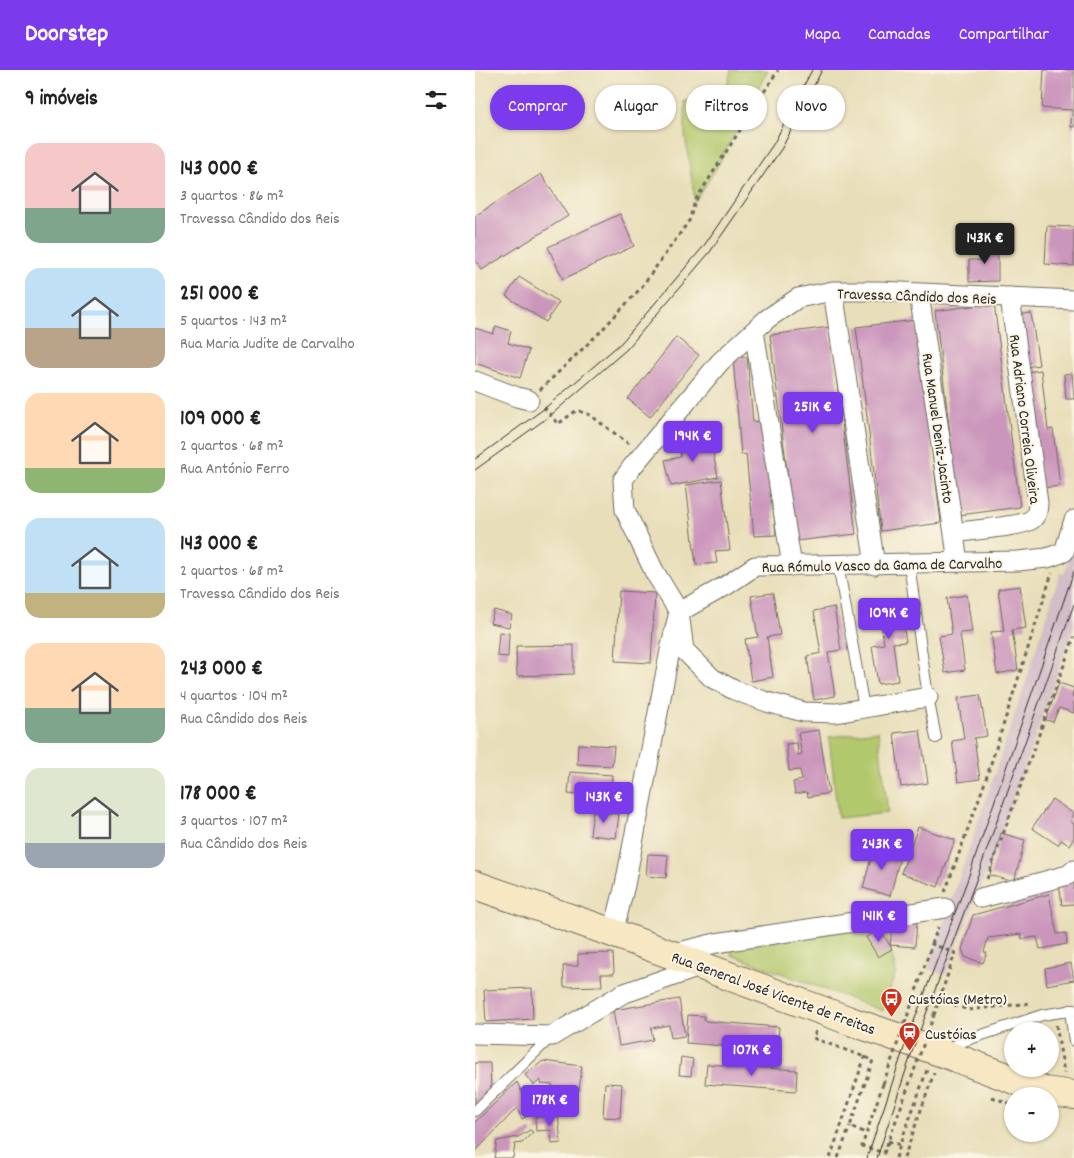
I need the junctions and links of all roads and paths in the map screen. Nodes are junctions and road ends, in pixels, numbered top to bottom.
1 (778, 70) edge
2 (833, 292) junction
3 (919, 293) junction
4 (1010, 297) junction
5 (1074, 300) edge
6 (754, 331) junction
7 (475, 382) edge
8 (529, 400) junction
9 (643, 454) junction
10 (1074, 520) edge
11 (954, 533) junction
12 (1059, 554) junction
13 (958, 562) junction
14 (875, 564) junction
15 (909, 564) junction
16 (838, 565) junction
17 (792, 566) junction
18 (679, 612) junction
19 (1074, 637) edge
20 (928, 697) junction
21 (864, 708) junction
22 (936, 738) dead end
23 (1074, 870) edge
24 (475, 885) edge
25 (981, 898) joint
26 (942, 908) joint
27 (613, 933) junction
28 (671, 954) junction
29 (702, 966) junction
30 (939, 999) junction
31 (1035, 1003) dead end
32 (1072, 1010) edge
33 (818, 1024) dead end
34 (475, 1034) edge
35 (552, 1036) junction
36 (1059, 1038) edge
37 (1074, 1041) edge
38 (865, 1056) junction
39 (939, 1063) junction
40 (922, 1083) dead end
41 (1069, 1087) edge
42 (475, 1111) edge
43 (850, 1126) junction
44 (866, 1133) junction
45 (888, 1141) junction
46 (900, 1145) junction
47 (830, 1158) edge
48 (838, 1158) edge
49 (896, 1158) edge
50 (904, 1158) edge

1 - 8 path
2 - 3 street, Travessa Cândido dos Reis
2 - 6 street, Travessa Cândido dos Reis
2 - 14 street
3 - 4 street, Travessa Cândido dos Reis
3 - 11 street, Rua Manuel Deniz-Jacinto
4 - 5 street, Travessa Cândido dos Reis
4 - 11 street, Rua Adriano Correia Oliveira
6 - 9 street, Travessa Cândido dos Reis
6 - 17 street
7 - 8 street
8 - 9 path
9 - 18 street, Travessa Cândido dos Reis
10 - 12 street
11 - 13 street, Rua Manuel Deniz-Jacinto
12 - 13 street, Rua Rómulo Vasco da Gama de Carvalho
12 - 26 path
13 - 15 street, Rua Rómulo Vasco da Gama de Carvalho
14 - 15 street, Rua Rómulo Vasco da Gama de Carvalho
14 - 16 street, Rua Rómulo Vasco da Gama de Carvalho
15 - 20 lane
16 - 17 street, Rua Rómulo Vasco da Gama de Carvalho
16 - 21 lane
17 - 18 street, Rua Rómulo Vasco da Gama de Carvalho
18 - 21 street
18 - 27 street
19 - 25 path
20 - 21 street
20 - 22 lane
23 - 25 street
24 - 27 main road, Rua General José Vicente de Freitas
26 - 28 street
27 - 28 main road, Rua General José Vicente de Freitas
28 - 29 main road, Rua General José Vicente de Freitas
29 - 35 street
29 - 39 main road, Rua General José Vicente de Freitas
30 - 31 path
30 - 44 path, bridge
30 - 45 path, bridge
32 - 37 lane
32 - 39 lane
33 - 38 path
34 - 35 street
35 - 42 lane
36 - 41 path
38 - 43 path
38 - 47 path
39 - 41 main road, Rua General José Vicente de Freitas
39 - 50 path
40 - 46 path
43 - 44 path
43 - 48 path
44 - 45 path
45 - 46 path
46 - 49 path

